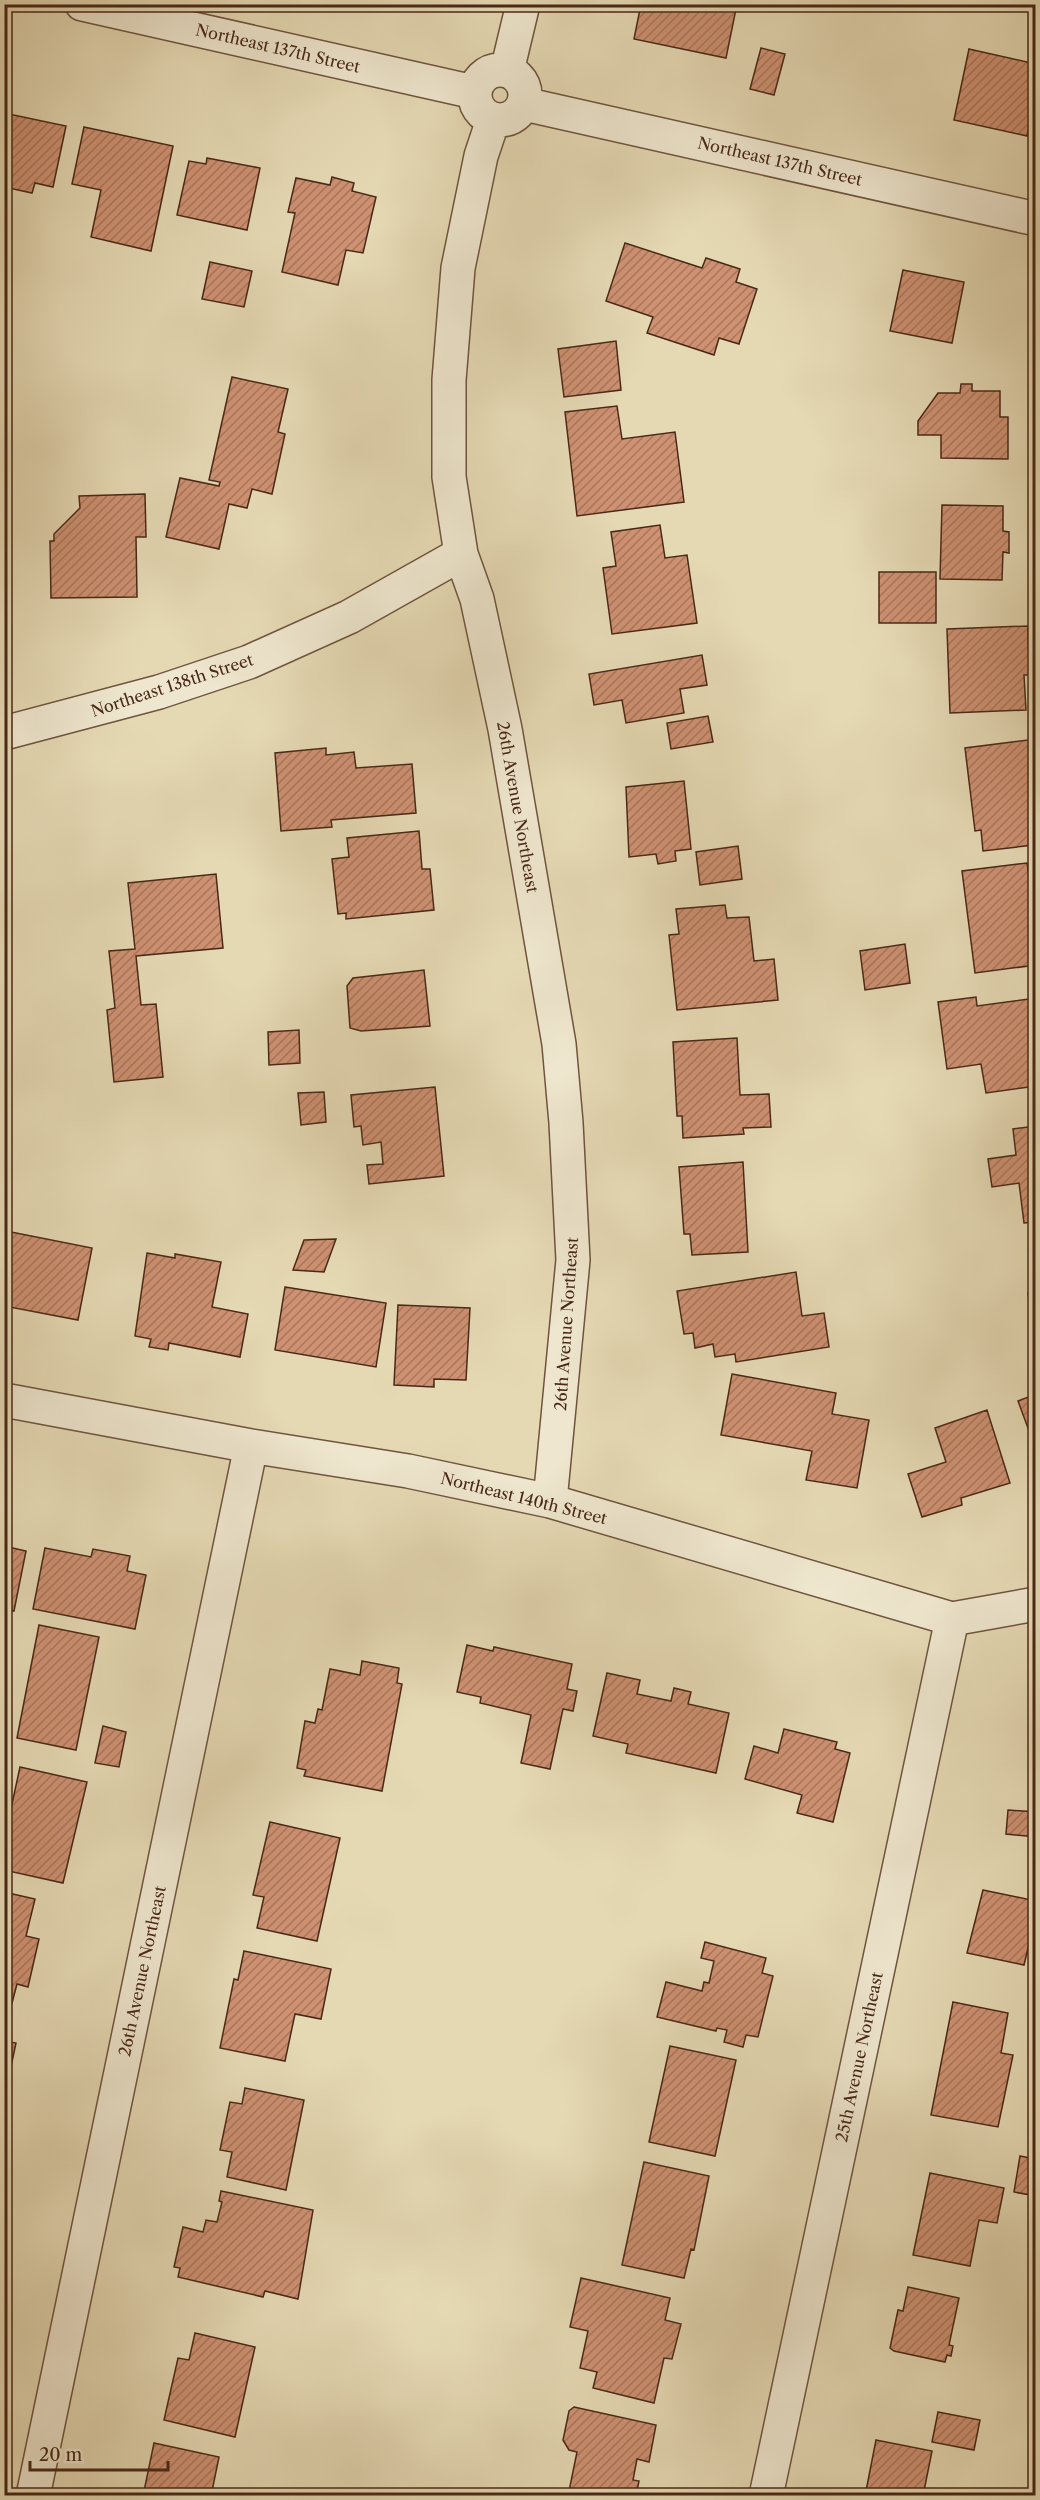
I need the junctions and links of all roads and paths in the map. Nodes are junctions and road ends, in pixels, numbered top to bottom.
1 (82, 4) edge
2 (523, 4) edge
3 (507, 71) junction
4 (474, 92) junction
5 (524, 104) junction
6 (493, 120) junction
7 (1035, 219) edge
8 (461, 554) junction
9 (4, 733) edge
10 (4, 1400) edge
11 (251, 1446) junction
12 (550, 1501) junction
13 (1035, 1604) edge
14 (952, 1619) junction
15 (33, 2496) edge
16 (766, 2496) edge

1 - 4 street, Northeast 137th Street
2 - 3 street
3 - 4 street
3 - 5 street
4 - 6 street
5 - 6 street
5 - 7 street, Northeast 137th Street
6 - 8 street, 26th Avenue Northeast
8 - 9 street, Northeast 138th Street
8 - 12 street, 26th Avenue Northeast
10 - 11 street, Northeast 140th Street
11 - 12 street, Northeast 140th Street
11 - 15 street, 26th Avenue Northeast
12 - 14 street, Northeast 140th Street
13 - 14 street, Northeast 140th Street
14 - 16 street, 25th Avenue Northeast

